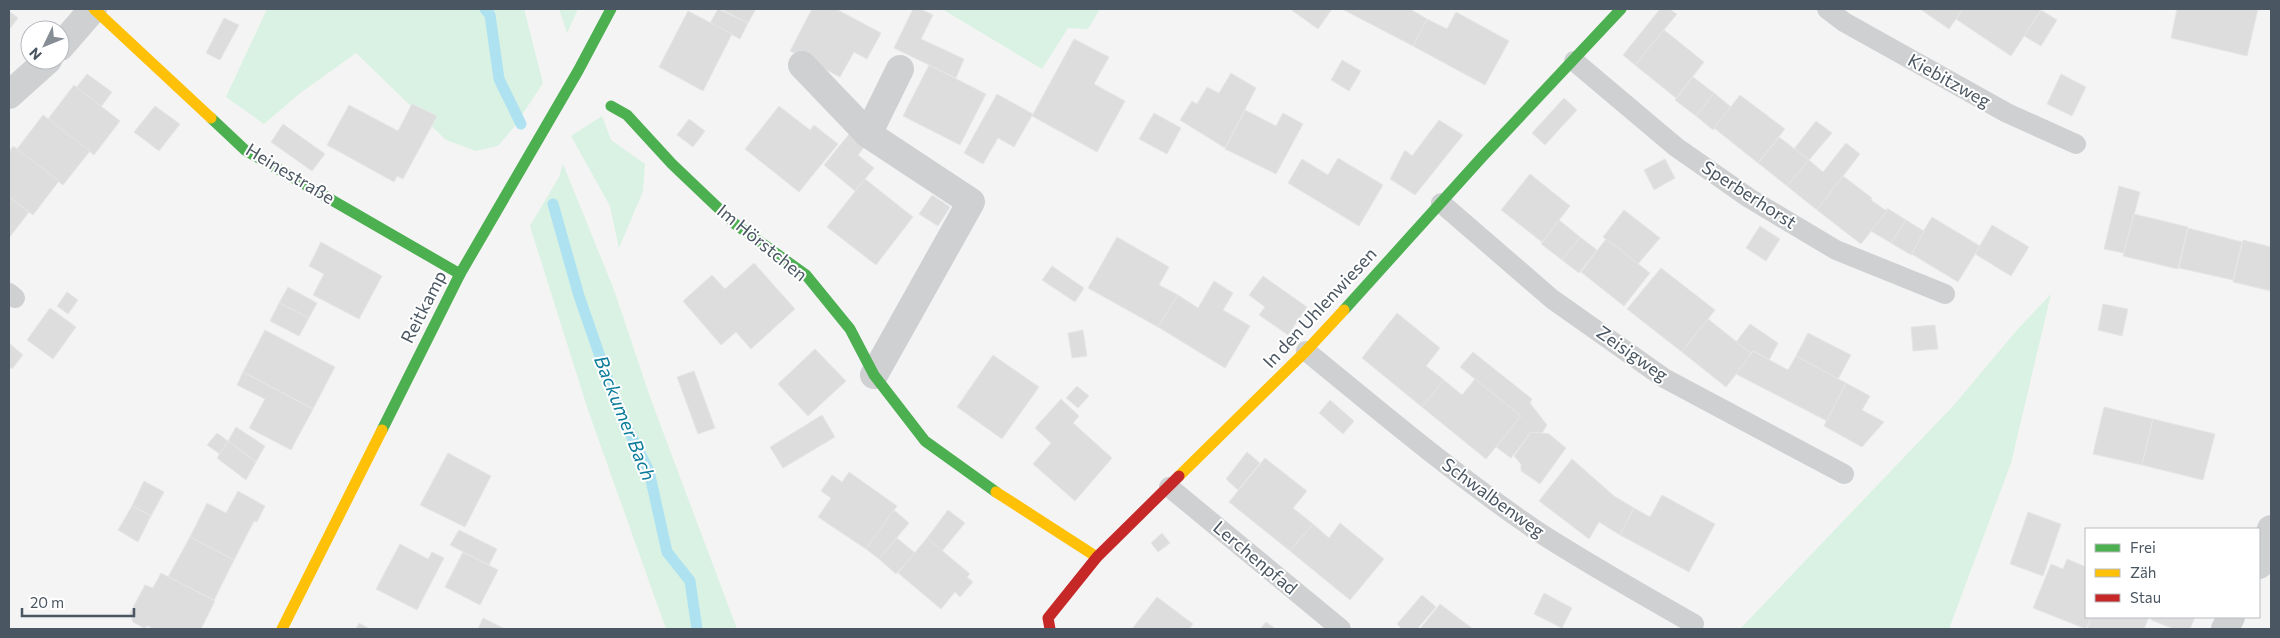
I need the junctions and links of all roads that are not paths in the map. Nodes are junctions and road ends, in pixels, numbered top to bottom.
1 (94, 9) edge
2 (611, 9) edge
3 (1622, 9) edge
4 (1827, 9) edge
5 (70, 35) edge
6 (1574, 61) junction
7 (802, 65) dead end
8 (900, 69) dead end
9 (37, 70) edge
10 (9, 95) edge
11 (611, 106) dead end
12 (868, 134) junction
13 (2076, 144) dead end
14 (1441, 203) junction
15 (460, 274) junction
16 (1945, 294) dead end
17 (1306, 352) junction
18 (874, 375) junction
19 (1844, 474) dead end
20 (1169, 487) junction
21 (2271, 529) edge
22 (1097, 557) junction
23 (2264, 563) edge
24 (1694, 624) dead end
25 (282, 629) edge
26 (1050, 629) edge
27 (1341, 629) edge

1 - 5 street, Heinestraße
1 - 15 street, Heinestraße
2 - 15 street, Reitkamp
3 - 6 street, In den Uhlenwiesen
4 - 13 lane, Kiebitzweg
6 - 14 street, In den Uhlenwiesen
6 - 16 lane, Sperberhorst
7 - 12 street
8 - 12 street
9 - 10 street
11 - 18 street, Im Hörstchen
12 - 18 street
14 - 17 street, In den Uhlenwiesen
14 - 19 lane, Zeisigweg
15 - 25 street, Reitkamp
17 - 20 street, In den Uhlenwiesen
17 - 24 lane, Schwalbenweg
18 - 22 street, Im Hörstchen
20 - 22 street, In den Uhlenwiesen
20 - 27 lane, Lerchenpfad
21 - 23 street
22 - 26 street, In den Uhlenwiesen

